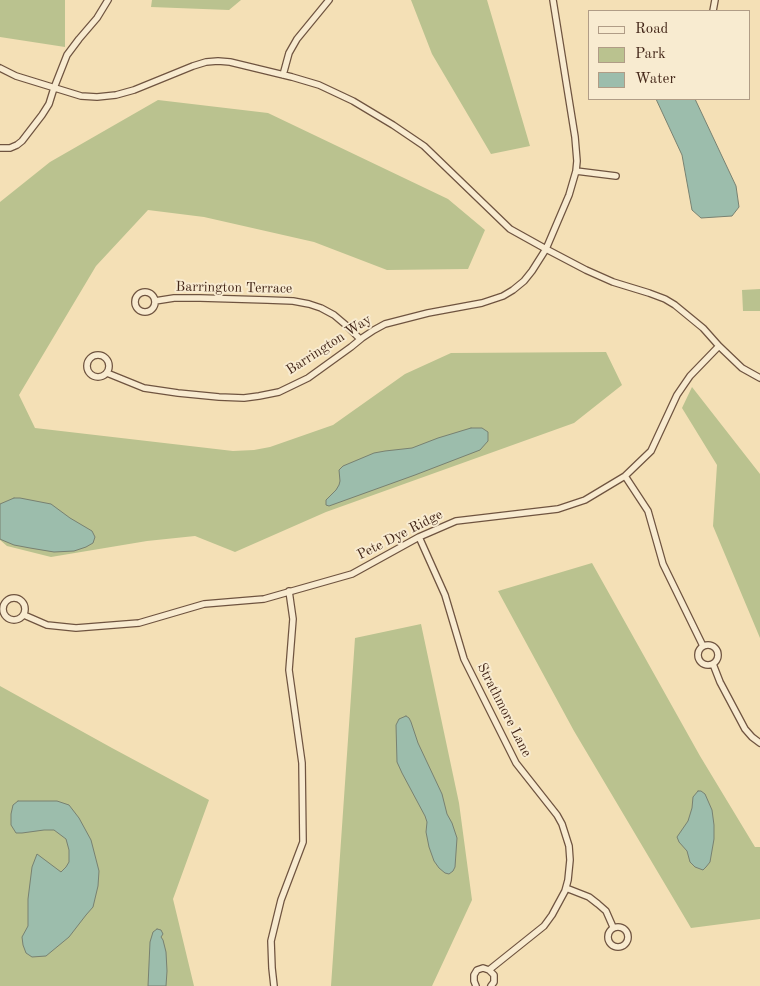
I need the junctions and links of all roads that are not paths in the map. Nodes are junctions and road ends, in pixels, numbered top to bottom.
1 (108, 0) edge
2 (329, 0) edge
3 (553, 0) edge
4 (0, 68) edge
5 (283, 75) junction
6 (54, 88) junction
7 (0, 148) edge
8 (576, 170) junction
9 (616, 176) dead end
10 (546, 250) junction
11 (155, 301) dead end
12 (360, 339) junction
13 (718, 346) junction
14 (107, 372) dead end
15 (760, 378) edge
16 (625, 476) junction
17 (419, 537) junction
18 (289, 591) junction
19 (24, 615) dead end
20 (704, 646) junction
21 (713, 664) junction
22 (760, 743) edge
23 (566, 888) junction
24 (614, 927) dead end
25 (489, 970) junction
26 (274, 986) edge
27 (476, 986) edge
28 (491, 986) edge

1 - 6 street
2 - 5 street
3 - 8 street, Barrington Way
4 - 6 street
5 - 6 street
5 - 10 street
6 - 7 street
8 - 9 street
8 - 10 street, Barrington Way
10 - 12 street, Barrington Way
10 - 13 street
11 - 12 street, Barrington Terrace
12 - 14 street, Barrington Way
13 - 15 street
13 - 16 street, Pete Dye Ridge
16 - 17 street, Pete Dye Ridge
16 - 20 street
17 - 18 street, Pete Dye Ridge
17 - 23 street, Strathmore Lane
18 - 19 street, Pete Dye Ridge
18 - 26 street
20 - 21 street
20 - 21 street
21 - 22 street
23 - 24 street
23 - 25 street, Strathmore Lane
25 - 27 street, Strathmore Lane
25 - 28 street

